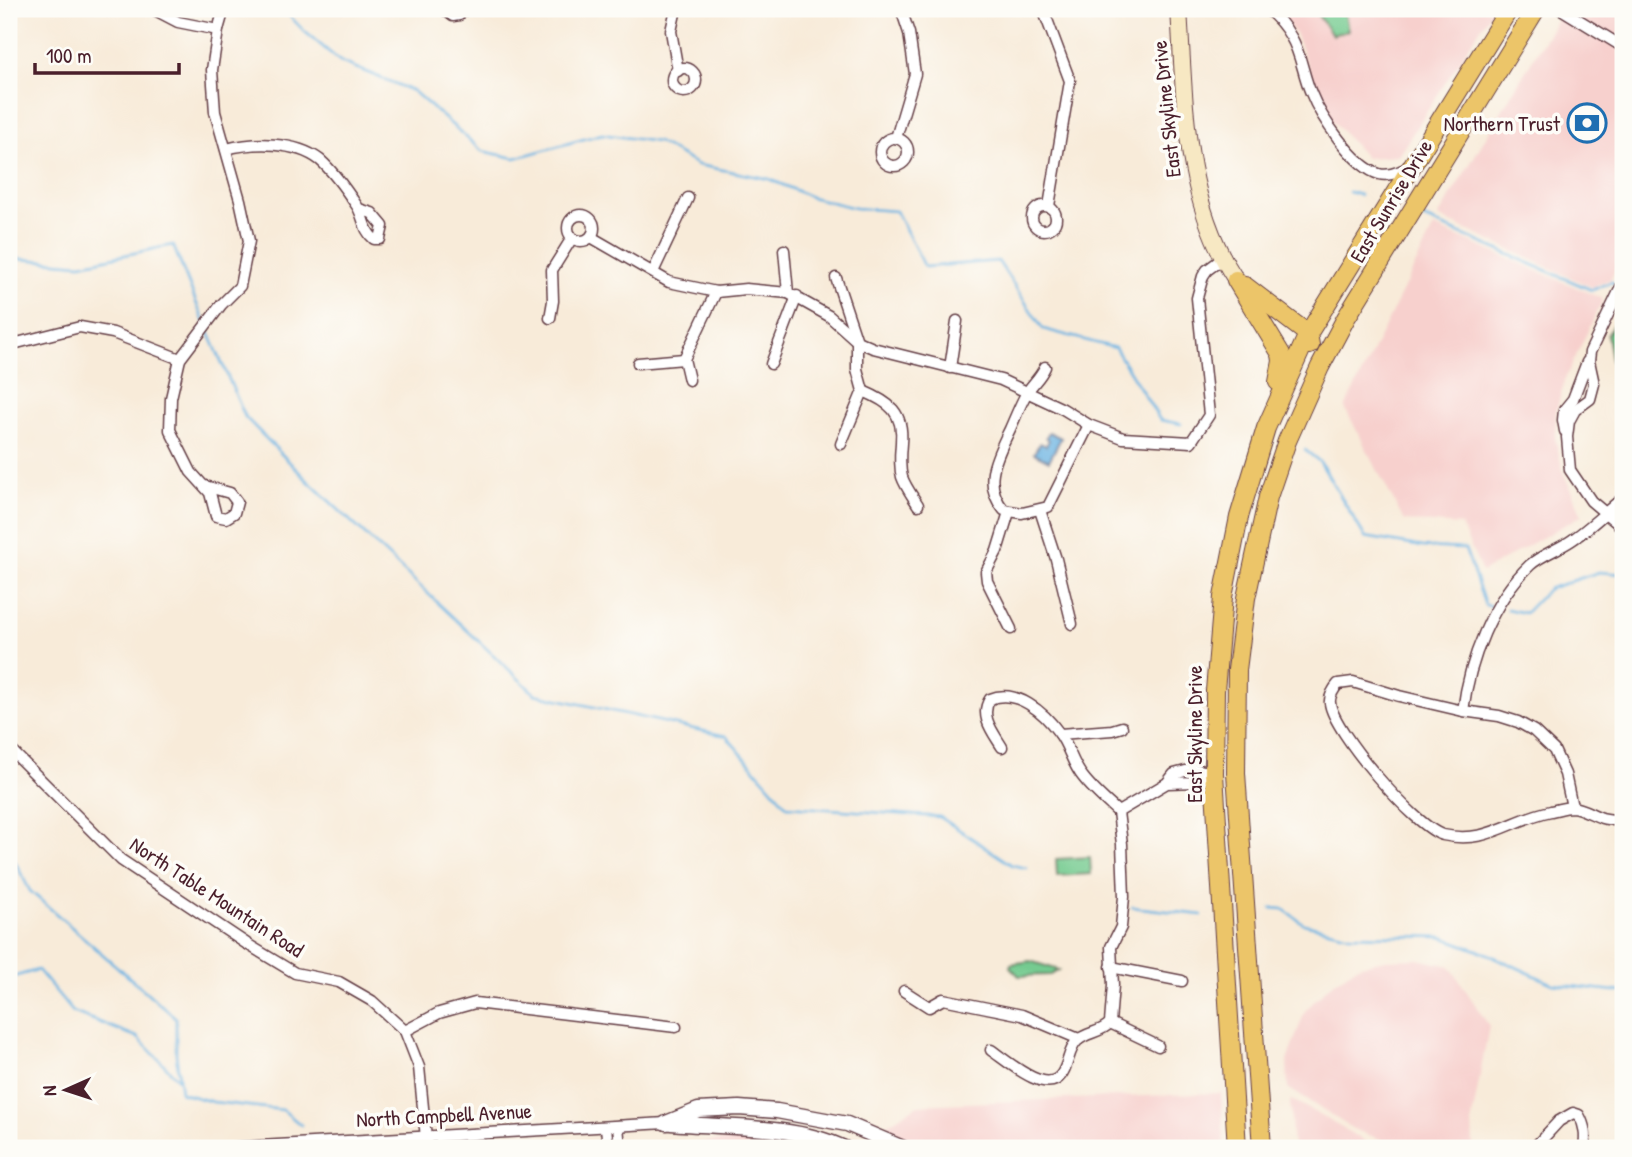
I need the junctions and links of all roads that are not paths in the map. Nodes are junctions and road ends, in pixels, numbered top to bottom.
1 (153, 9) edge
2 (224, 9) edge
3 (444, 9) edge
4 (464, 9) edge
5 (676, 9) edge
6 (901, 9) edge
7 (1043, 9) edge
8 (1179, 9) edge
9 (1267, 9) edge
10 (1509, 9) edge
11 (1536, 9) edge
12 (1561, 9) edge
13 (218, 30) junction
14 (1623, 47) edge
15 (678, 71) dead end
16 (896, 138) dead end
17 (226, 149) junction
18 (1412, 166) junction
19 (688, 198) dead end
20 (1049, 206) dead end
21 (359, 209) dead end
22 (591, 237) junction
23 (572, 239) junction
24 (784, 250) dead end
25 (1222, 259) junction
26 (653, 272) junction
27 (836, 278) dead end
28 (1236, 280) junction
29 (1623, 283) edge
30 (716, 292) junction
31 (792, 294) junction
32 (1321, 313) junction
33 (550, 318) dead end
34 (957, 321) dead end
35 (1308, 334) junction
36 (857, 341) junction
37 (9, 345) edge
38 (1331, 346) junction
39 (1590, 352) junction
40 (180, 359) junction
41 (684, 359) junction
42 (638, 363) dead end
43 (771, 364) dead end
44 (1045, 367) dead end
45 (950, 368) junction
46 (689, 380) dead end
47 (1310, 390) junction
48 (863, 391) junction
49 (1027, 392) junction
50 (1271, 417) junction
51 (1089, 425) junction
52 (1567, 437) junction
53 (841, 444) dead end
54 (205, 486) dead end
55 (1618, 502) dead end
56 (918, 505) dead end
57 (1040, 510) junction
58 (1009, 512) junction
59 (1604, 514) junction
60 (1623, 528) edge
61 (1072, 624) dead end
62 (1011, 629) dead end
63 (1463, 711) junction
64 (1122, 727) dead end
65 (1060, 734) junction
66 (1002, 747) dead end
67 (9, 748) edge
68 (1214, 773) junction
69 (1236, 773) junction
70 (1572, 807) junction
71 (1118, 812) junction
72 (1623, 821) edge
73 (1222, 905) junction
74 (1111, 967) junction
75 (1182, 981) dead end
76 (904, 991) dead end
77 (1110, 1023) junction
78 (676, 1027) dead end
79 (405, 1031) junction
80 (1079, 1039) junction
81 (1158, 1046) dead end
82 (991, 1050) dead end
83 (1258, 1091) junction
84 (666, 1123) junction
85 (606, 1126) junction
86 (618, 1126) junction
87 (426, 1143) edge
88 (224, 1148) edge
89 (608, 1148) edge
90 (620, 1148) edge
91 (844, 1148) edge
92 (903, 1148) edge
93 (1237, 1148) edge
94 (1262, 1148) edge
95 (1534, 1148) edge
96 (1584, 1148) edge

1 - 13 street
2 - 13 street
3 - 4 street
5 - 15 street
6 - 16 street
7 - 20 street
8 - 25 main road, East Skyline Drive
9 - 18 street
10 - 18 main road, East Sunrise Drive
11 - 38 main road, East Sunrise Drive
12 - 14 street
13 - 17 street
17 - 21 street
17 - 40 street
18 - 32 main road, East Sunrise Drive
19 - 26 street
22 - 23 street
22 - 23 street
22 - 26 street
23 - 33 street
24 - 31 street
25 - 28 main road, East Skyline Drive
25 - 51 street
26 - 30 street
27 - 36 street
28 - 35 main road
28 - 50 main road
29 - 39 street
30 - 31 street
30 - 41 street
31 - 36 street
31 - 43 street
32 - 35 main road, East Sunrise Drive
32 - 38 main road
34 - 45 street
35 - 47 main road
35 - 50 main road, East Skyline Drive
36 - 45 street
36 - 48 street
37 - 40 street
38 - 47 main road, East Skyline Drive
39 - 52 street
39 - 52 street
40 - 54 street
41 - 42 street
41 - 46 street
44 - 49 street
45 - 49 street
47 - 69 main road, East Skyline Drive
48 - 53 street
48 - 56 street
49 - 51 street
49 - 58 street
50 - 68 main road, East Skyline Drive
51 - 57 street
52 - 59 street
55 - 59 street
57 - 58 street
57 - 61 street
58 - 62 street
59 - 60 street
59 - 63 street
63 - 70 street
63 - 70 street
64 - 65 street
65 - 66 street
65 - 71 street
67 - 79 street, North Table Mountain Road
68 - 69 street
68 - 71 street
68 - 73 main road, East Skyline Drive
69 - 83 main road, East Skyline Drive
70 - 72 street
71 - 74 street
73 - 83 main road
73 - 93 main road, East Skyline Drive
74 - 75 street
74 - 77 street
76 - 80 street
77 - 80 street
77 - 81 street
78 - 79 street
79 - 87 street, North Table Mountain Road
80 - 82 street
83 - 94 main road, East Skyline Drive
84 - 86 street, North Campbell Avenue
84 - 91 street, North Campbell Avenue
84 - 92 street, North Campbell Avenue
85 - 86 street, North Campbell Avenue
85 - 87 street, North Campbell Avenue
85 - 89 street
86 - 90 street
87 - 88 street, North Campbell Avenue
95 - 96 street

